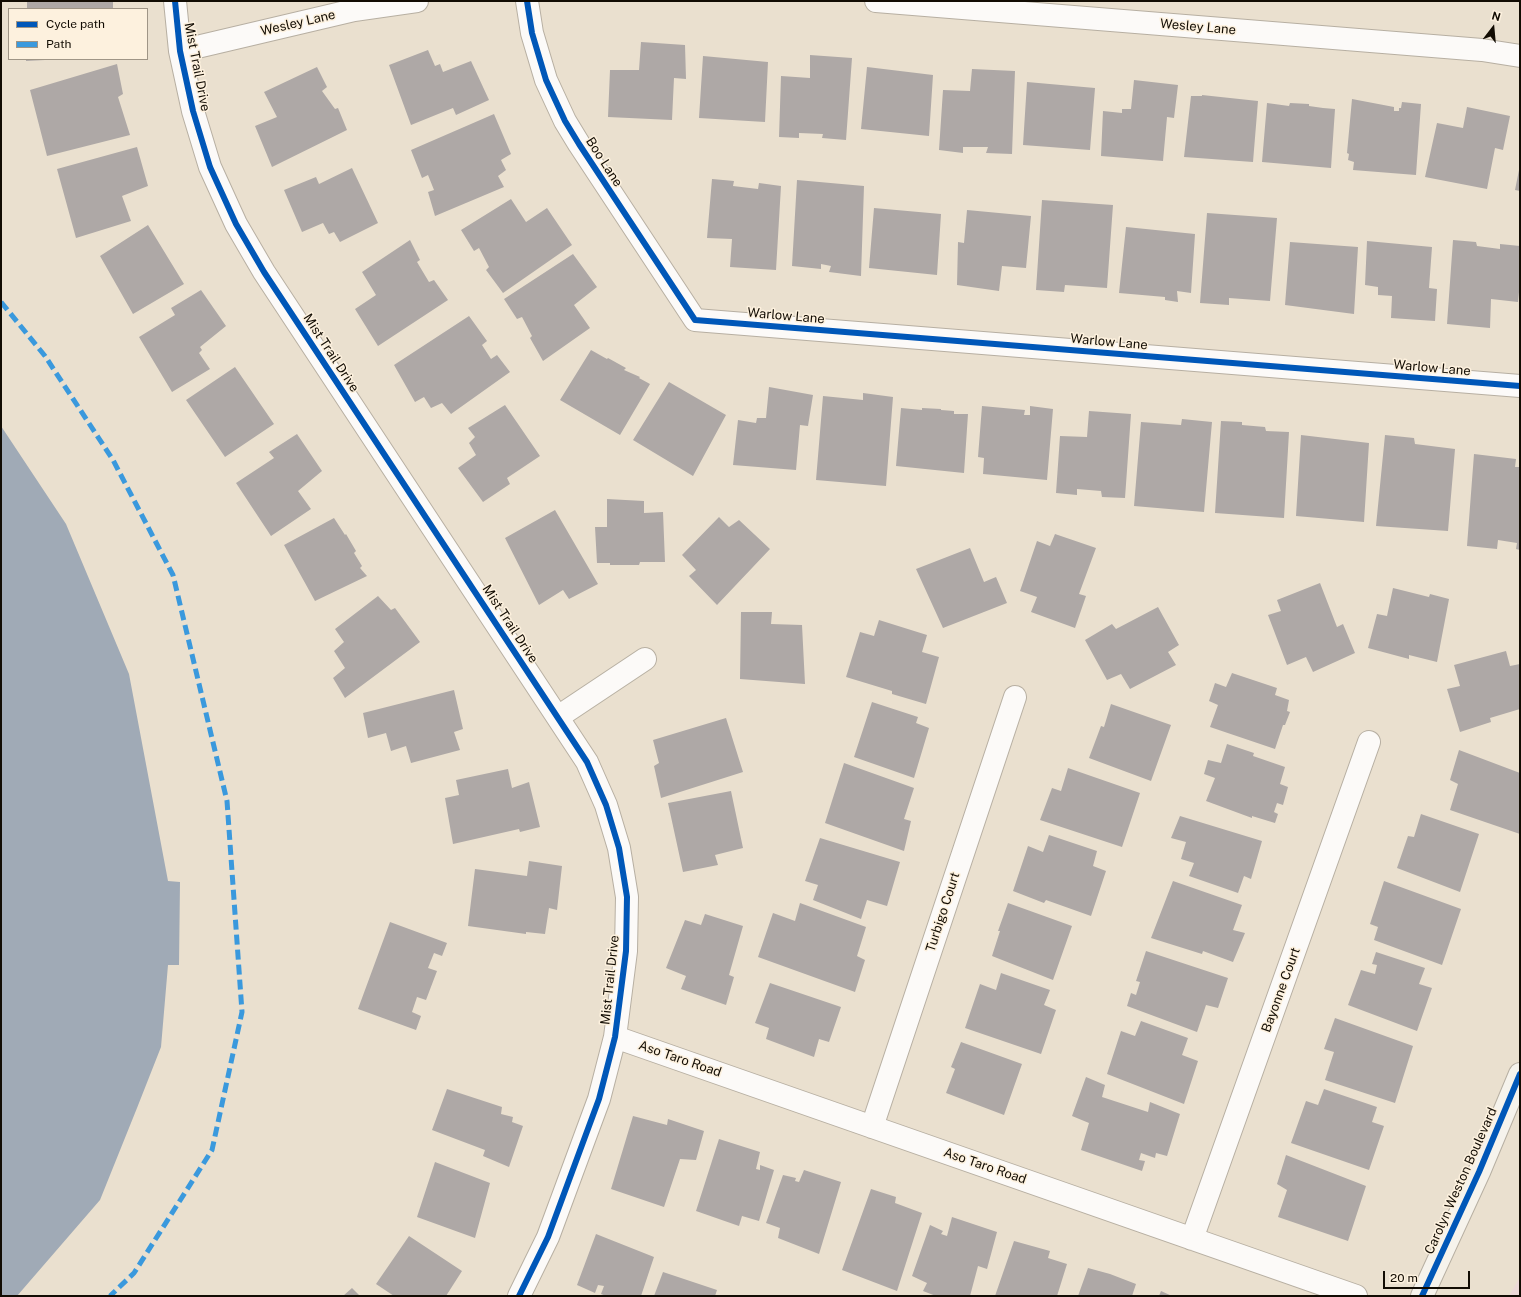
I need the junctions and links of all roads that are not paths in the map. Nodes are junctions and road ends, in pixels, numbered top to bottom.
1 (175, 1) edge
2 (417, 1) edge
3 (527, 1) edge
4 (876, 1) edge
5 (180, 51) junction
6 (1520, 56) edge
7 (695, 320) joint
8 (1520, 386) edge
9 (645, 659) dead end
10 (1015, 697) dead end
11 (558, 717) junction
12 (1369, 742) dead end
13 (615, 1037) junction
14 (1520, 1074) edge
15 (872, 1126) junction
16 (1192, 1239) junction
17 (519, 1296) edge
18 (1356, 1296) edge
19 (1422, 1296) edge

1 - 5 street, Mist Trail Drive
2 - 5 street, Wesley Lane
3 - 7 street, Boo Lane
4 - 6 street, Wesley Lane
5 - 11 street, Mist Trail Drive
7 - 8 street, Warlow Lane
9 - 11 street
10 - 15 street, Turbigo Court
11 - 13 street, Mist Trail Drive
12 - 16 street, Bayonne Court
13 - 15 street, Aso Taro Road
13 - 17 street, Mist Trail Drive
14 - 19 street, Carolyn Weston Boulevard
15 - 16 street, Aso Taro Road
16 - 18 street, Aso Taro Road

